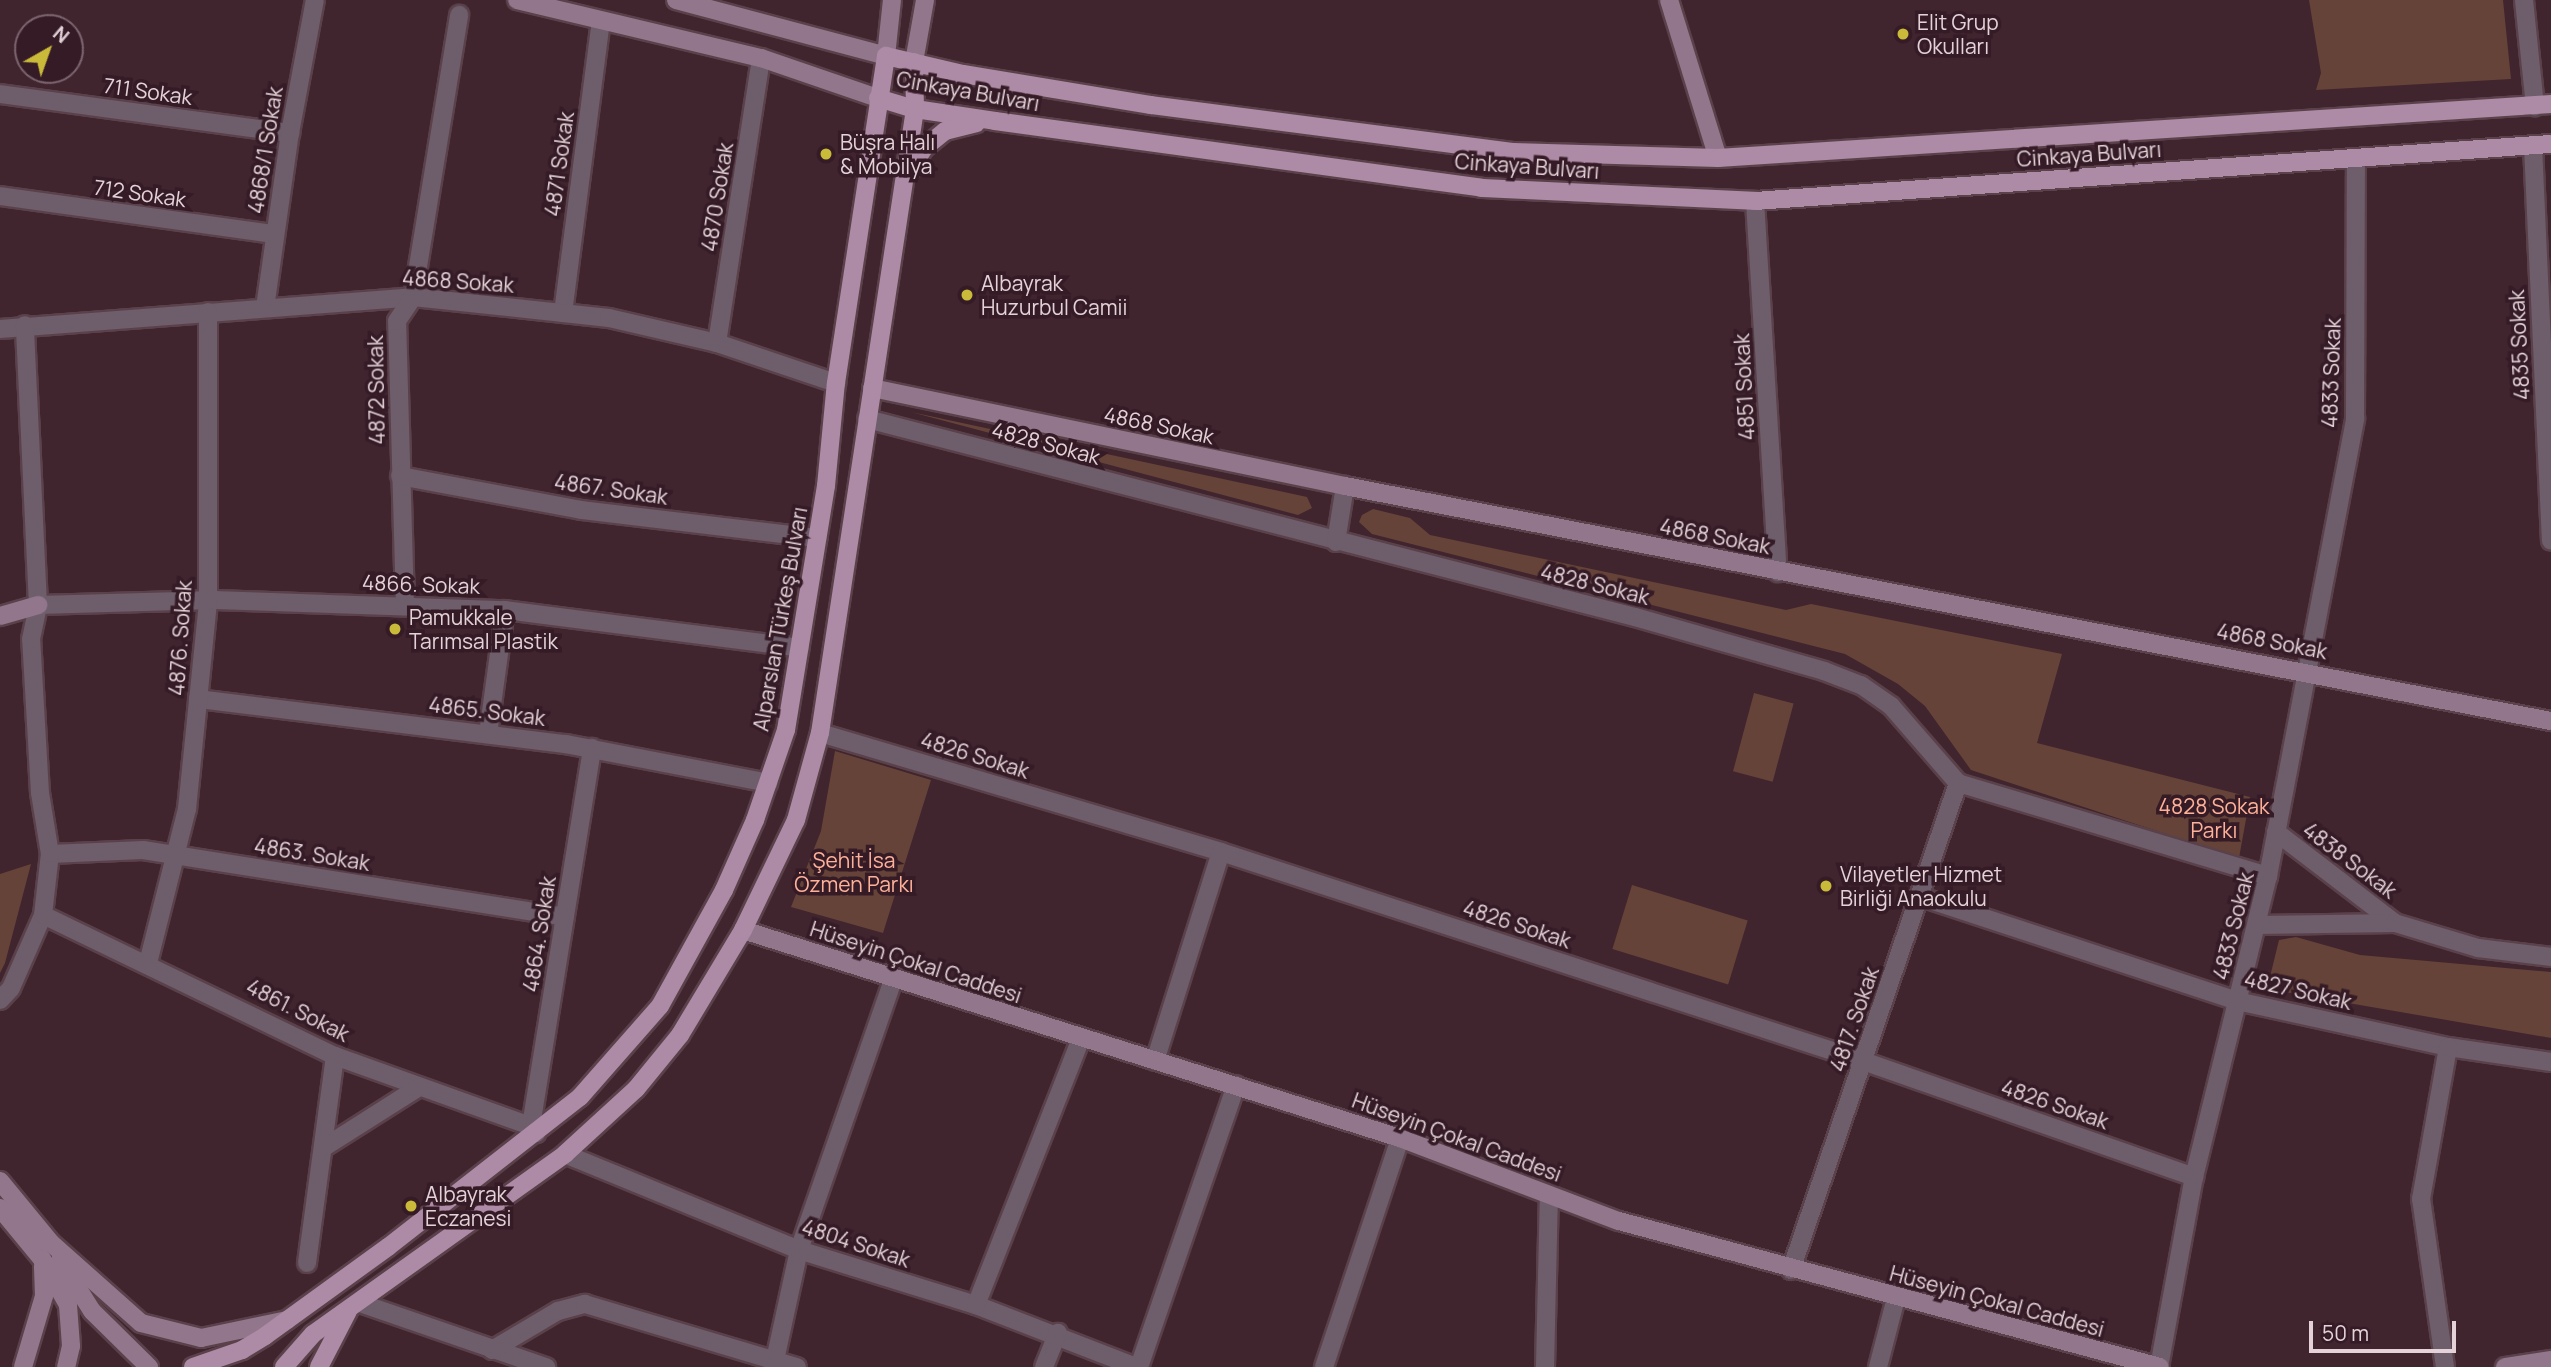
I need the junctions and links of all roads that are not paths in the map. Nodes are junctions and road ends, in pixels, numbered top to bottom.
1 (315, 0) edge
2 (517, 0) edge
3 (676, 0) edge
4 (892, 0) edge
5 (925, 0) edge
6 (1669, 0) edge
7 (2524, 0) edge
8 (459, 15) dead end
9 (601, 21) junction
10 (886, 56) junction
11 (761, 58) junction
12 (914, 62) junction
13 (0, 94) edge
14 (878, 98) junction
15 (2543, 105) edge
16 (915, 109) junction
17 (995, 121) junction
18 (290, 133) junction
19 (2542, 145) edge
20 (1718, 158) junction
21 (2356, 158) junction
22 (903, 184) junction
23 (0, 196) edge
24 (1755, 201) junction
25 (274, 234) junction
26 (413, 297) junction
27 (265, 308) junction
28 (208, 312) junction
29 (562, 313) junction
30 (25, 325) junction
31 (0, 329) edge
32 (717, 342) junction
33 (836, 383) junction
34 (872, 388) junction
35 (2548, 391) edge
36 (867, 419) junction
37 (400, 476) junction
38 (1345, 486) junction
39 (2551, 522) edge
40 (817, 538) junction
41 (2551, 541) edge
42 (1336, 542) junction
43 (1778, 572) junction
44 (208, 601) junction
45 (38, 605) junction
46 (405, 605) junction
47 (505, 610) junction
48 (0, 616) edge
49 (800, 648) junction
50 (2309, 671) junction
51 (198, 699) junction
52 (2551, 721) edge
53 (820, 733) junction
54 (488, 734) junction
55 (592, 748) junction
56 (768, 783) junction
57 (1958, 783) junction
58 (2276, 832) junction
59 (1221, 852) junction
60 (50, 854) junction
61 (176, 855) junction
62 (2268, 876) junction
63 (1921, 897) junction
64 (44, 915) junction
65 (565, 918) junction
66 (2395, 923) junction
67 (2258, 925) junction
68 (743, 930) junction
69 (2551, 957) edge
70 (148, 963) junction
71 (893, 980) junction
72 (0, 1000) edge
73 (2237, 1001) junction
74 (1081, 1038) junction
75 (2448, 1047) junction
76 (335, 1056) junction
77 (1156, 1061) junction
78 (1863, 1061) junction
79 (2551, 1062) edge
80 (1236, 1086) junction
81 (419, 1087) junction
82 (534, 1130) junction
83 (1400, 1138) junction
84 (323, 1148) junction
85 (565, 1154) junction
86 (2194, 1177) junction
87 (0, 1181) edge
88 (1549, 1195) junction
89 (0, 1208) edge
90 (799, 1250) junction
91 (46, 1251) junction
92 (307, 1263) dead end
93 (1791, 1270) junction
94 (1896, 1298) junction
95 (976, 1304) junction
96 (355, 1306) junction
97 (287, 1320) junction
98 (1058, 1333) junction
99 (492, 1350) junction
100 (775, 1360) junction
101 (2551, 1360) edge
102 (23, 1367) edge
103 (66, 1367) edge
104 (149, 1367) edge
105 (193, 1367) edge
106 (284, 1367) edge
107 (319, 1367) edge
108 (546, 1367) edge
109 (797, 1367) edge
110 (1044, 1367) edge
111 (1138, 1367) edge
112 (1324, 1367) edge
113 (1545, 1367) edge
114 (1878, 1367) edge
115 (2160, 1367) edge
116 (2445, 1367) edge
117 (2505, 1367) edge

1 - 18 street, 4868/1 Sokak
2 - 9 street, Cinkaya Bulvarı
3 - 10 street, Cinkaya Bulvarı
4 - 10 street, Alparslan Türkeş Bulvarı
5 - 12 street
6 - 20 street
7 - 15 street
8 - 26 street, 4872 Sokak
9 - 11 street, Cinkaya Bulvarı
9 - 29 street, 4871 Sokak
10 - 12 main road, Cinkaya Bulvarı
10 - 14 main road, Alparslan Türkeş Bulvarı
11 - 14 street, Cinkaya Bulvarı
11 - 32 street, 4870 Sokak
12 - 16 main road
12 - 20 main road, Cinkaya Bulvarı
13 - 18 street, 711 Sokak
14 - 16 main road, Cinkaya Bulvarı
14 - 33 main road, Alparslan Türkeş Bulvarı
15 - 20 main road, Cinkaya Bulvarı
16 - 17 main road, Cinkaya Bulvarı
16 - 22 main road
17 - 22 main road
17 - 24 main road, Cinkaya Bulvarı
18 - 25 street, 4868/1 Sokak
19 - 21 main road, Cinkaya Bulvarı
19 - 35 street, 4835 Sokak
21 - 24 main road, Cinkaya Bulvarı
21 - 50 street, 4833 Sokak
22 - 34 main road
23 - 25 street, 712 Sokak
24 - 43 street, 4851 Sokak
25 - 27 street, 4868/1 Sokak
26 - 27 street, 4868 Sokak
26 - 29 street, 4868 Sokak
26 - 37 street, 4872 Sokak
27 - 28 street, 4868 Sokak
28 - 30 street, 4868 Sokak
28 - 44 street, 4876. Sokak
29 - 32 street, 4868 Sokak
30 - 31 street, 4868 Sokak
30 - 45 street
32 - 33 street, 4868 Sokak
33 - 40 main road, Alparslan Türkeş Bulvarı
34 - 36 main road
34 - 38 street, 4868 Sokak
35 - 39 street, 4835 Sokak
36 - 42 street, 4828 Sokak
36 - 53 main road
37 - 40 street, 4867. Sokak
37 - 46 street, 4872 Sokak
38 - 42 street
38 - 43 street, 4868 Sokak
39 - 41 street, 4835 Sokak
40 - 49 main road, Alparslan Türkeş Bulvarı
42 - 57 street, 4828 Sokak
43 - 50 street, 4868 Sokak
44 - 45 street, 4866. Sokak
44 - 46 street, 4866. Sokak
44 - 51 street, 4876. Sokak
45 - 48 street
45 - 60 street
46 - 47 street, 4866. Sokak
47 - 49 street, 4866. Sokak
47 - 54 street
49 - 56 main road, Alparslan Türkeş Bulvarı
50 - 52 street, 4868 Sokak
50 - 58 street, 4833 Sokak
51 - 54 street, 4865. Sokak
51 - 61 street, 4876. Sokak
53 - 59 street, 4826 Sokak
53 - 68 main road
54 - 55 street, 4865. Sokak
55 - 56 street, 4865. Sokak
55 - 65 street, 4864. Sokak
56 - 82 main road, Alparslan Türkeş Bulvarı
57 - 62 street
57 - 63 street, 4817. Sokak
58 - 62 street, 4833 Sokak
58 - 66 street, 4838 Sokak
59 - 77 street
59 - 78 street, 4826 Sokak
60 - 61 street, 4863. Sokak
60 - 64 street
61 - 65 street, 4863. Sokak
61 - 70 street, 4876. Sokak
62 - 67 street, 4833 Sokak
63 - 73 street, 4827 Sokak
63 - 78 street, 4817. Sokak
64 - 70 street, 4861. Sokak
64 - 72 street
65 - 82 street, 4864. Sokak
66 - 67 street, 4838 Sokak
66 - 69 street, 4838 Sokak
67 - 73 street, 4833 Sokak
68 - 71 street, Hüseyin Çokal Caddesi
68 - 85 main road
70 - 76 street, 4861. Sokak
71 - 74 street, Hüseyin Çokal Caddesi
71 - 90 street
73 - 75 street, 4827 Sokak
73 - 86 street, 4833 Sokak
74 - 77 street, Hüseyin Çokal Caddesi
74 - 95 street
75 - 79 street, 4827 Sokak
75 - 116 street
76 - 81 street, 4861. Sokak
76 - 84 street
77 - 80 street, Hüseyin Çokal Caddesi
78 - 86 street, 4826 Sokak
78 - 93 street, 4817. Sokak
80 - 83 street, Hüseyin Çokal Caddesi
80 - 111 street
81 - 82 street, 4861. Sokak
81 - 84 street
82 - 97 main road, Alparslan Türkeş Bulvarı
83 - 88 street, Hüseyin Çokal Caddesi
83 - 112 street
84 - 92 street
85 - 90 street, 4804 Sokak
85 - 96 main road
86 - 115 street, 4833 Sokak
87 - 91 street
88 - 93 street, Hüseyin Çokal Caddesi
88 - 113 street
89 - 91 street
90 - 95 street, 4804 Sokak
90 - 100 street
91 - 97 street
91 - 102 street
91 - 103 street
91 - 104 street
93 - 94 street, Hüseyin Çokal Caddesi
94 - 114 street
94 - 115 street, Hüseyin Çokal Caddesi
95 - 98 street, 4804 Sokak
96 - 99 street
96 - 106 main road
96 - 107 main road
97 - 105 main road, Alparslan Türkeş Bulvarı
98 - 110 street
98 - 111 street, 4804 Sokak
99 - 100 street
99 - 108 street
100 - 109 street
101 - 117 street

